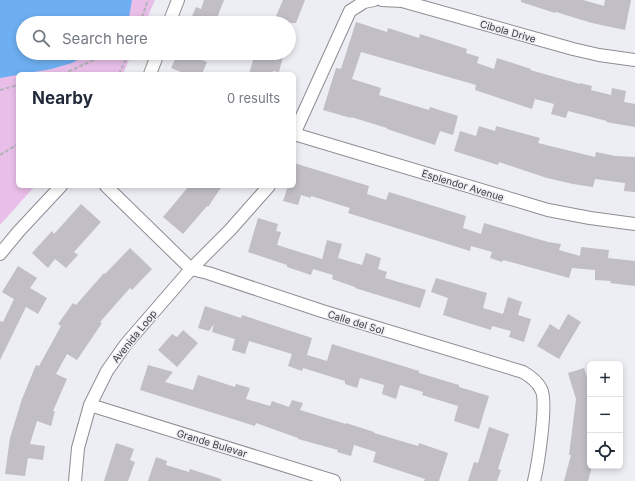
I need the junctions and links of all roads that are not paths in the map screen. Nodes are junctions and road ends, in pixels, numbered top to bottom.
1 (178, 0) edge
2 (374, 0) edge
3 (382, 0) edge
4 (172, 16) edge
5 (155, 60) edge
6 (635, 60) edge
7 (151, 72) edge
8 (296, 130) edge
9 (296, 135) edge
10 (59, 188) edge
11 (108, 188) edge
12 (267, 188) edge
13 (635, 224) edge
14 (0, 254) edge
15 (191, 269) junction
16 (90, 405) junction
17 (300, 476) edge
18 (75, 481) edge
19 (334, 481) edge
20 (534, 481) edge

1 - 4 street
2 - 8 street
3 - 6 street, Cibola Drive
5 - 7 street
9 - 13 street, Esplendor Avenue
10 - 14 street
11 - 15 street
12 - 15 street
15 - 16 street, Avenida Loop
15 - 20 street, Calle del Sol
16 - 17 street, Grande Bulevar
16 - 18 street, Avenida Loop
17 - 19 street, Grande Bulevar

